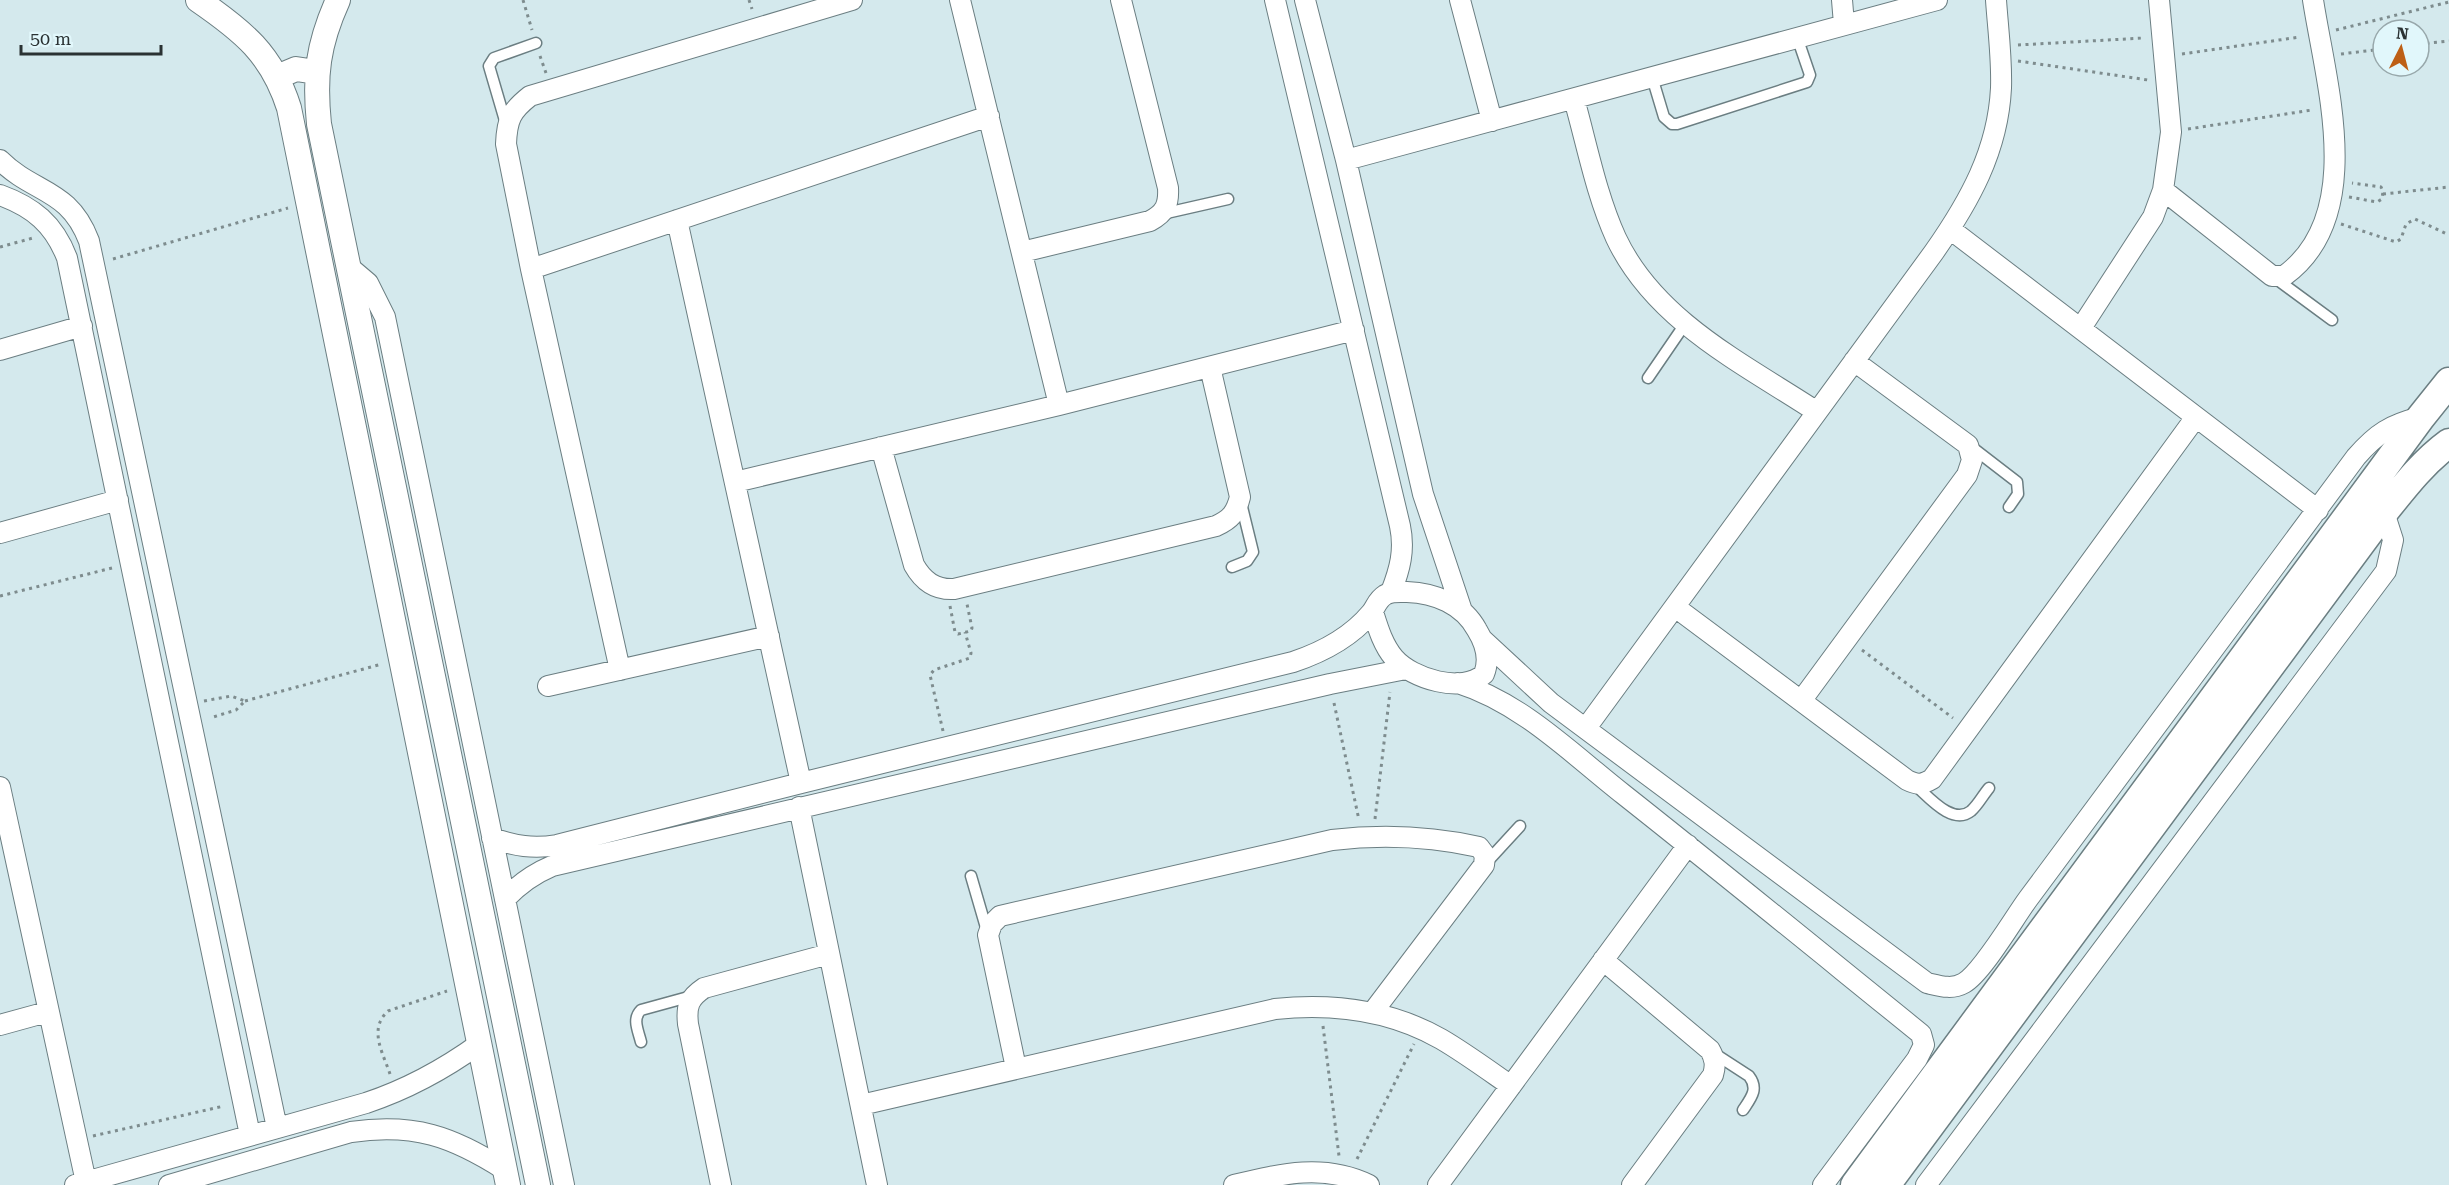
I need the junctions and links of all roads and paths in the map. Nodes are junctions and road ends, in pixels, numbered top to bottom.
1 (198, 0) edge
2 (338, 0) edge
3 (852, 0) edge
4 (960, 0) edge
5 (1121, 0) edge
6 (1275, 0) edge
7 (1305, 0) edge
8 (1460, 0) edge
9 (1842, 0) edge
10 (1937, 0) edge
11 (1996, 0) edge
12 (2159, 0) edge
13 (2313, 0) edge
14 (1844, 24) junction
15 (1797, 37) junction
16 (2163, 37) junction
17 (2449, 40) edge
18 (2431, 42) edge
19 (536, 43) dead end
20 (2371, 51) edge
21 (2000, 52) junction
22 (2322, 57) junction
23 (316, 72) junction
24 (277, 77) junction
25 (1652, 77) junction
26 (2168, 83) junction
27 (1574, 99) junction
28 (2330, 108) junction
29 (989, 116) junction
30 (1492, 121) junction
31 (507, 124) junction
32 (2171, 132) junction
33 (0, 160) edge
34 (1346, 160) junction
35 (2449, 187) edge
36 (2333, 188) junction
37 (2163, 190) junction
38 (2383, 194) junction
39 (0, 195) edge
40 (1228, 199) dead end
41 (308, 202) junction
42 (1162, 214) junction
43 (2325, 219) junction
44 (677, 220) junction
45 (1950, 229) junction
46 (55, 233) junction
47 (2449, 235) edge
48 (0, 247) edge
49 (1022, 252) junction
50 (94, 265) junction
51 (348, 266) junction
52 (531, 269) junction
53 (2272, 276) junction
54 (2331, 320) dead end
55 (1684, 324) junction
56 (82, 326) junction
57 (2080, 328) junction
58 (1354, 330) junction
59 (0, 350) edge
60 (1854, 361) junction
61 (1210, 367) junction
62 (1648, 378) dead end
63 (2449, 382) edge
64 (1059, 405) junction
65 (1817, 412) junction
66 (2196, 417) junction
67 (2421, 417) junction
68 (2449, 443) edge
69 (1968, 445) junction
70 (881, 447) junction
71 (735, 482) junction
72 (1239, 497) junction
73 (118, 500) junction
74 (2009, 507) dead end
75 (2318, 510) junction
76 (2384, 512) junction
77 (0, 533) edge
78 (2331, 562) junction
79 (131, 563) junction
80 (1232, 567) dead end
81 (954, 588) junction
82 (1391, 592) junction
83 (0, 596) edge
84 (1675, 607) junction
85 (1462, 610) junction
86 (1373, 612) junction
87 (964, 632) junction
88 (769, 636) junction
89 (1846, 638) junction
90 (1482, 639) junction
91 (400, 659) junction
92 (620, 670) junction
93 (1399, 670) junction
94 (1458, 683) junction
95 (1330, 684) junction
96 (548, 686) dead end
97 (245, 701) junction
98 (1801, 701) junction
99 (189, 713) junction
100 (1586, 728) junction
101 (1968, 729) junction
102 (946, 747) junction
103 (801, 783) junction
104 (1915, 784) junction
105 (0, 787) edge
106 (1989, 788) dead end
107 (799, 807) junction
108 (1520, 826) dead end
109 (1368, 836) junction
110 (492, 838) junction
111 (6, 841) edge
112 (1688, 845) junction
113 (1484, 865) junction
114 (970, 876) dead end
115 (505, 899) junction
116 (988, 934) junction
117 (829, 954) junction
118 (1603, 960) junction
119 (466, 984) junction
120 (692, 996) junction
121 (1320, 1006) junction
122 (47, 1011) junction
123 (1372, 1013) junction
124 (0, 1025) edge
125 (1422, 1029) junction
126 (642, 1042) dead end
127 (479, 1044) junction
128 (1710, 1050) junction
129 (1016, 1068) junction
130 (1511, 1086) junction
131 (396, 1092) junction
132 (243, 1102) junction
133 (861, 1105) junction
134 (1743, 1110) dead end
135 (277, 1128) junction
136 (250, 1136) junction
137 (77, 1140) junction
138 (1345, 1176) junction
139 (506, 1178) edge
140 (80, 1183) edge
141 (169, 1185) edge
142 (538, 1185) edge
143 (564, 1185) edge
144 (721, 1185) edge
145 (878, 1185) edge
146 (1234, 1185) edge
147 (1369, 1185) edge
148 (1438, 1185) edge
149 (1632, 1185) edge
150 (1823, 1185) edge
151 (1855, 1185) edge
152 (1886, 1185) edge
153 (1926, 1185) edge

1 - 24 street
2 - 23 street
3 - 31 street
4 - 29 street
5 - 42 street
6 - 58 street
7 - 34 street
8 - 30 street
9 - 14 street
10 - 14 street
11 - 21 street
12 - 16 street
13 - 22 street
14 - 15 street
15 - 25 street
15 - 25 lane
16 - 21 path
16 - 26 street
17 - 18 path
19 - 31 lane
20 - 22 path
21 - 26 path
21 - 45 street
22 - 28 street
23 - 24 street
23 - 51 street
24 - 41 street
25 - 27 street
26 - 32 street
27 - 30 street
27 - 55 street
28 - 32 path
28 - 36 street
29 - 44 street
29 - 49 street
30 - 34 street
31 - 52 street
32 - 37 street
33 - 50 street
34 - 85 street
35 - 38 path
36 - 38 path
36 - 38 path
36 - 43 street
37 - 53 street
37 - 57 street
39 - 46 street
40 - 42 lane
41 - 50 path
41 - 91 street
42 - 49 street
43 - 47 path
43 - 53 street
44 - 52 street
44 - 71 street
45 - 57 street
45 - 60 street
46 - 48 path
46 - 56 street
49 - 64 street
50 - 99 street
51 - 110 street
51 - 142 street
52 - 92 street
53 - 54 lane
55 - 62 lane
55 - 65 street
56 - 59 street
56 - 73 street
57 - 66 street
58 - 61 street
58 - 82 street
60 - 65 street
60 - 69 street
61 - 64 street
61 - 72 street
63 - 67 main road
64 - 70 street
65 - 84 street
66 - 75 street
66 - 101 street
67 - 75 street
67 - 78 main road
68 - 76 main road
69 - 74 lane
69 - 89 street
70 - 71 street
70 - 81 street
71 - 88 street
72 - 80 lane
72 - 81 street
73 - 77 street
73 - 79 street
75 - 100 street
76 - 78 main road
76 - 153 street
78 - 151 main road
78 - 152 main road
79 - 83 path
79 - 132 street
81 - 87 path
81 - 87 path
82 - 85 street
82 - 86 street
84 - 98 street
84 - 100 street
85 - 90 street
86 - 93 street
86 - 102 street
87 - 102 path
88 - 92 street
88 - 103 street
89 - 98 street
89 - 101 path
90 - 94 street
90 - 100 street
91 - 97 path
91 - 119 street
92 - 96 street
93 - 94 street
93 - 95 street
93 - 109 path
94 - 112 street
95 - 107 street
95 - 109 path
97 - 99 path
97 - 99 path
98 - 104 street
99 - 135 street
101 - 104 street
102 - 103 street
103 - 110 street
104 - 106 lane
105 - 111 street
107 - 115 street
107 - 117 street
108 - 113 lane
109 - 113 street
109 - 116 street
110 - 115 street
111 - 122 street
112 - 118 street
112 - 150 street
113 - 123 street
114 - 116 lane
115 - 143 street
116 - 129 street
117 - 120 street
117 - 133 street
118 - 128 street
118 - 130 street
119 - 127 street
119 - 131 path
120 - 126 lane
120 - 144 street
121 - 123 street
121 - 129 street
121 - 138 path
122 - 124 street
122 - 137 street
123 - 125 street
125 - 130 street
125 - 138 path
127 - 131 street
127 - 139 street
128 - 134 lane
128 - 149 street
129 - 133 street
130 - 148 street
131 - 135 street
132 - 136 street
132 - 137 path
133 - 145 street
135 - 136 street
136 - 140 street
137 - 140 street
138 - 146 street
138 - 147 street
139 - 141 street

